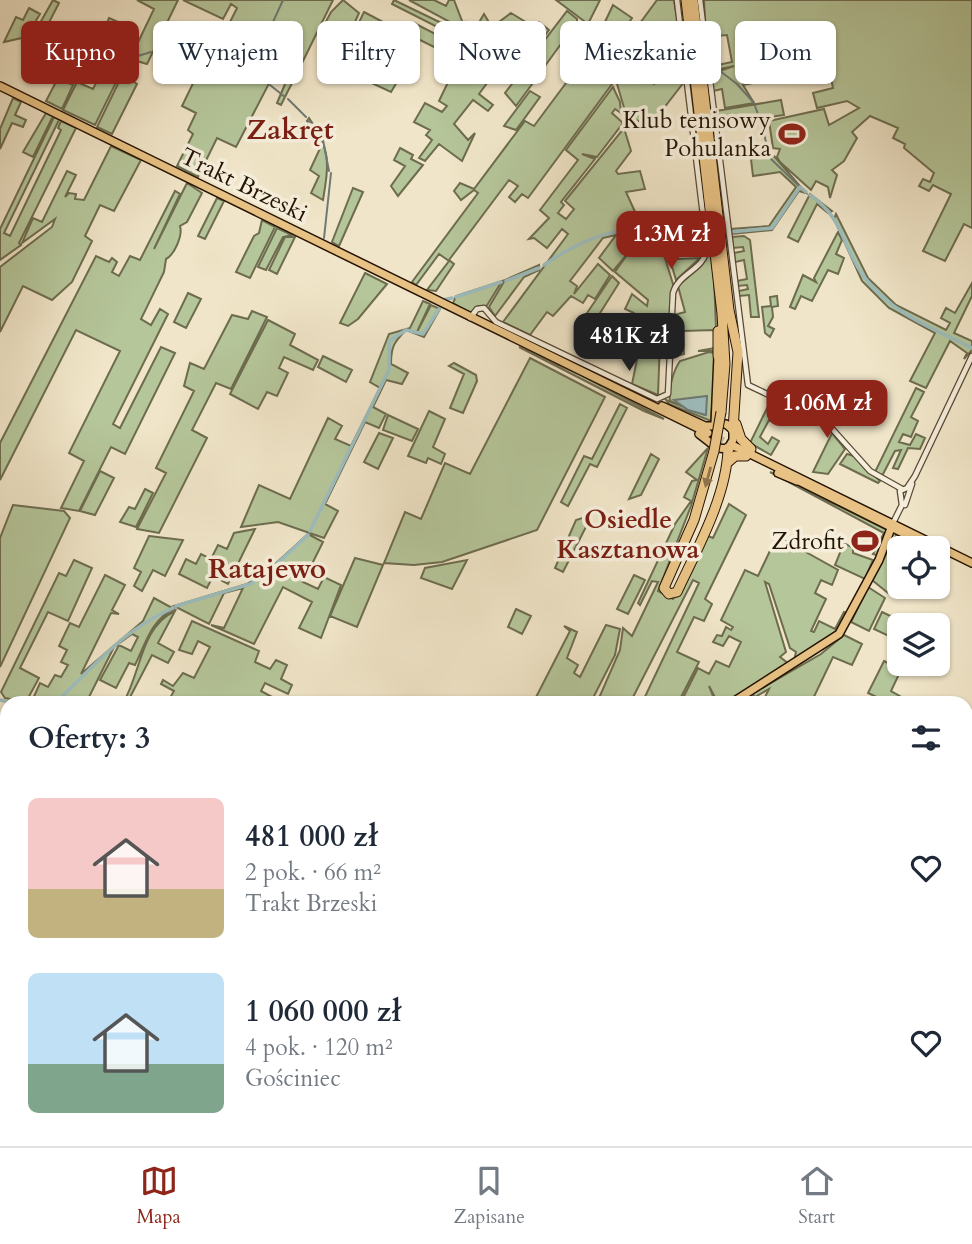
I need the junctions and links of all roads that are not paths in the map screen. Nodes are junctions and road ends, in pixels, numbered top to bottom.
1 (677, 0) edge
2 (686, 0) edge
3 (693, 0) edge
4 (700, 0) edge
5 (0, 86) edge
6 (719, 280) junction
7 (471, 318) junction
8 (718, 356) joint
9 (972, 356) edge
10 (631, 396) junction
11 (736, 411) junction
12 (712, 431) junction
13 (732, 441) junction
14 (748, 453) junction
15 (727, 463) junction
16 (799, 479) junction
17 (903, 490) junction
18 (904, 498) junction
19 (894, 527) junction
20 (910, 536) edge
21 (950, 556) edge
22 (972, 565) edge
23 (743, 696) edge

1 - 7 street, Trakt Brzeski
2 - 6 highway
3 - 11 highway
4 - 17 street
5 - 7 main road, Trakt Brzeski
6 - 8 highway
6 -> 15 highway, bridge
7 - 10 main road, Trakt Brzeski
8 - 12 main road
9 - 17 street
10 - 12 main road
10 - 12 main road
11 - 13 highway
11 - 14 highway
12 - 13 main road
12 - 13 main road
13 - 14 main road
13 - 15 highway
13 - 16 main road
14 - 15 highway
14 - 16 main road
16 - 19 main road
17 - 18 street
17 - 18 street
18 - 19 street
19 - 20 main road
19 - 22 main road
19 - 23 main road
21 - 22 main road

